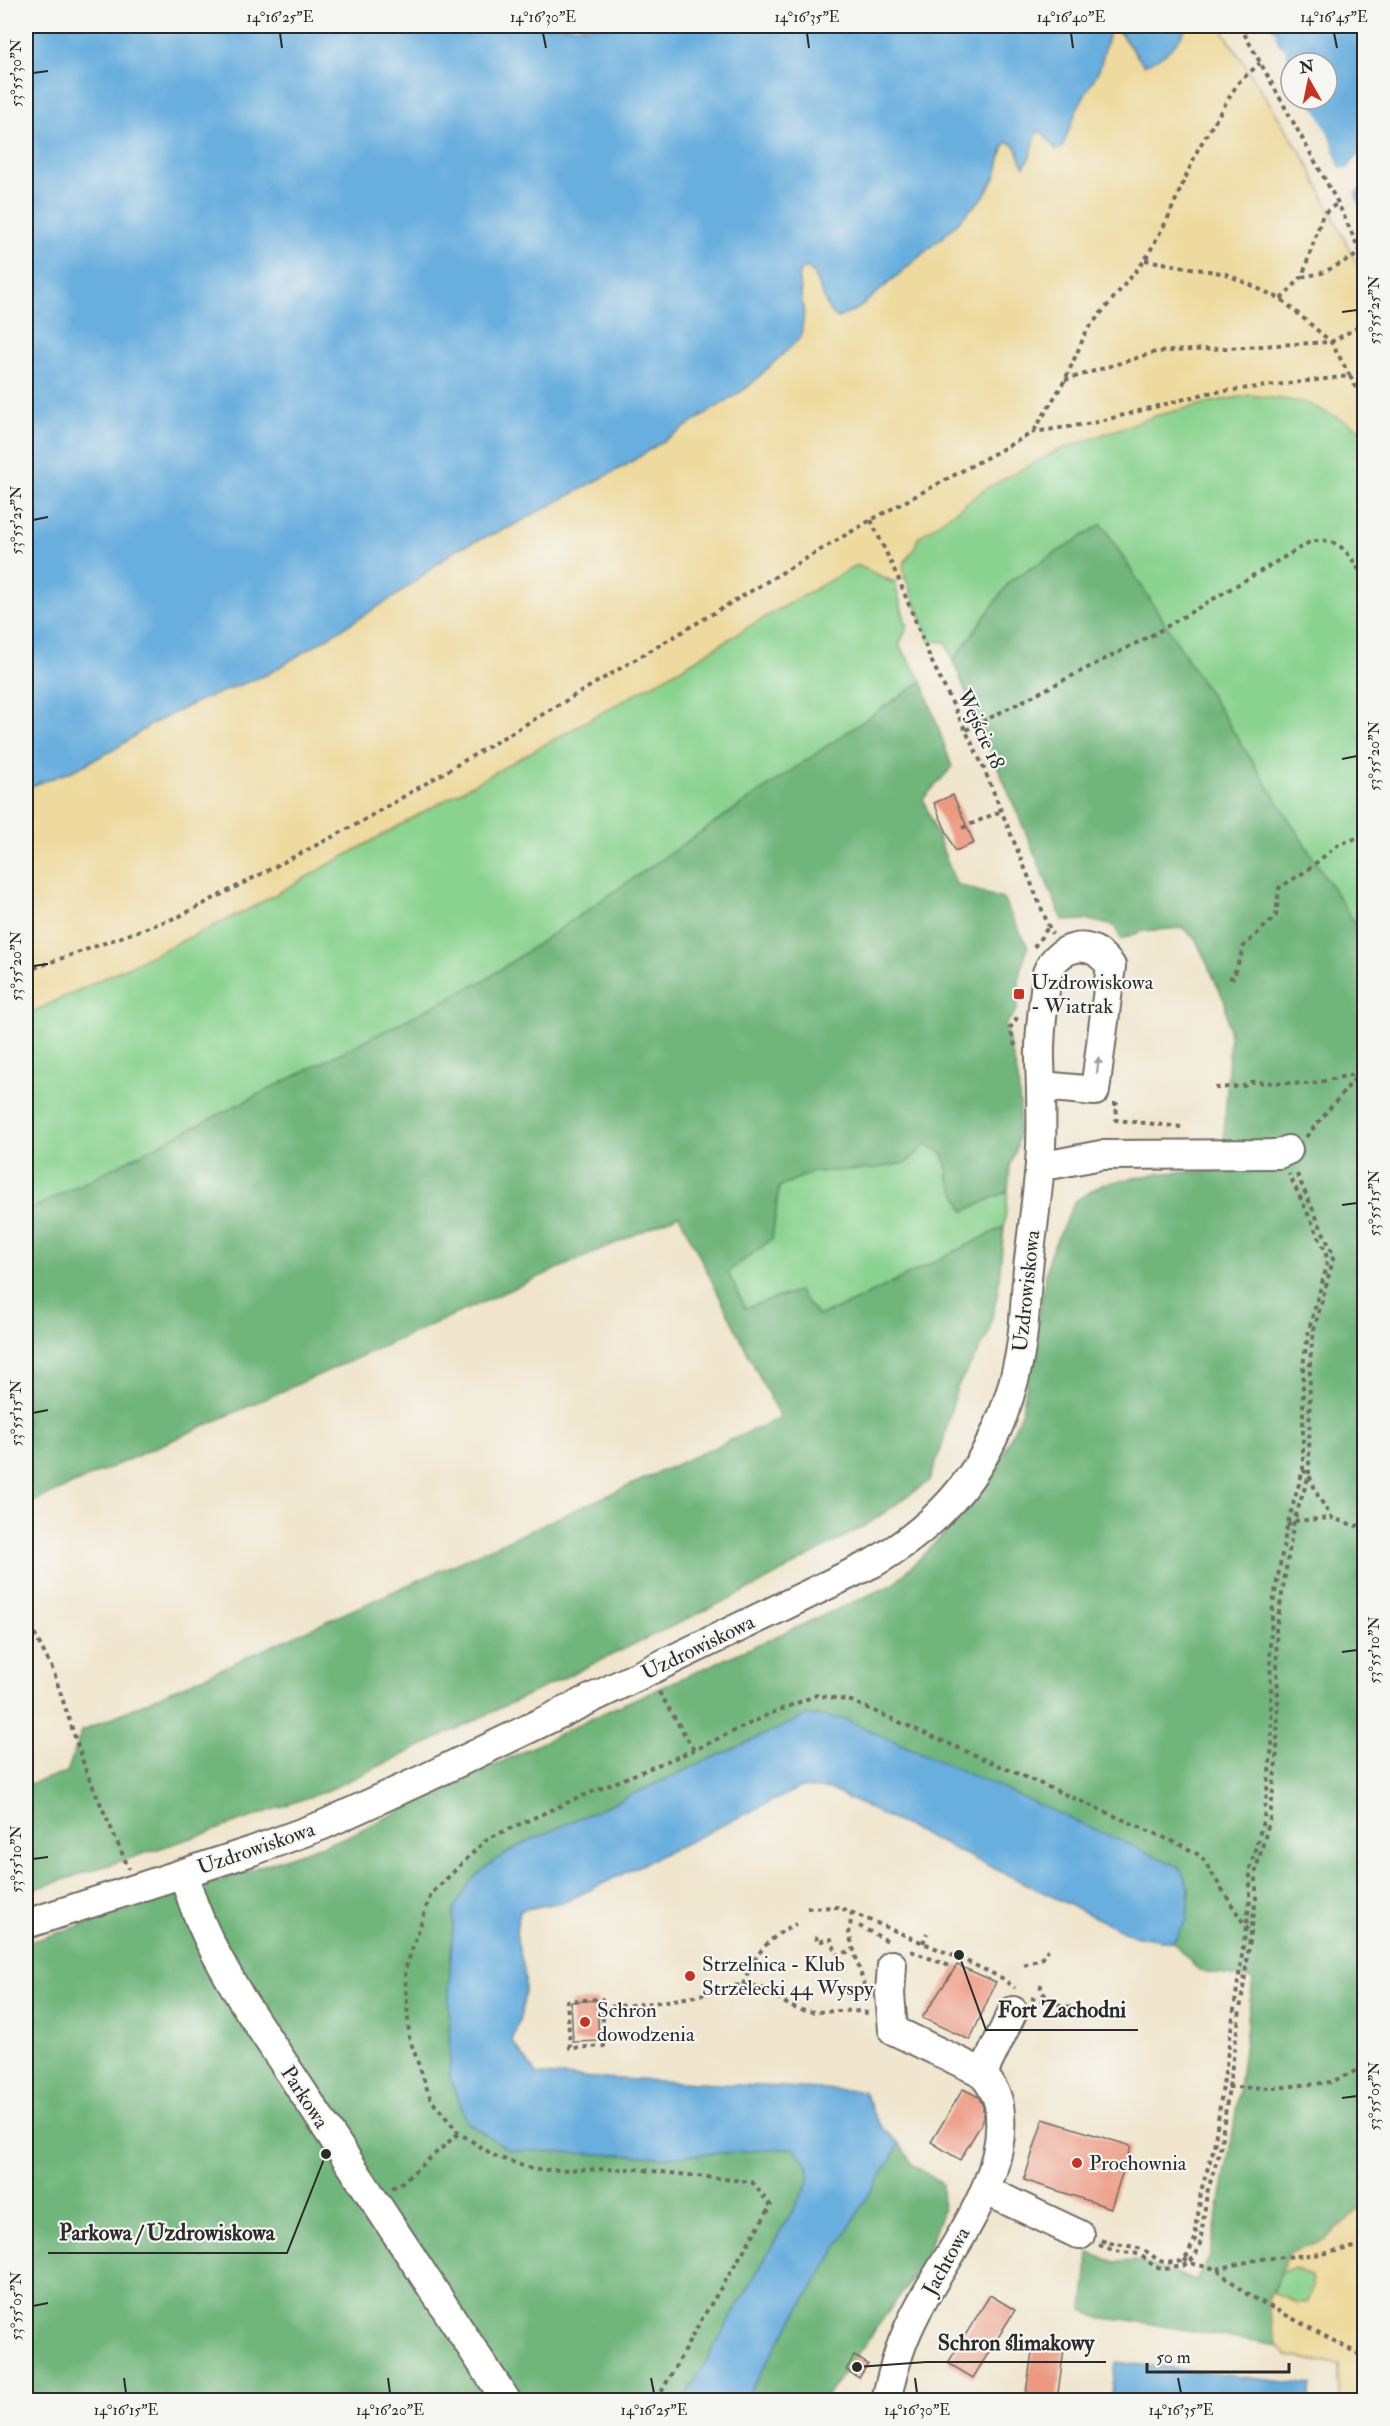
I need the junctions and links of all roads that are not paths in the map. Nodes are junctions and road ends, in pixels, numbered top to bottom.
1 (1042, 1086) junction
2 (1283, 1152) road end
3 (1040, 1164) junction
4 (184, 1873) junction
5 (26, 1924) edge
6 (892, 1965) dead end
7 (1018, 1999) road end
8 (983, 2073) junction
9 (985, 2190) junction
10 (1080, 2235) road end
11 (506, 2400) edge
12 (886, 2400) edge

1 -> 1 street, Uzdrowiskowa
1 - 3 street, Uzdrowiskowa
2 - 3 street
3 - 4 street, Uzdrowiskowa
4 - 5 street, Uzdrowiskowa
4 - 11 street, Parkowa
6 - 8 street
7 - 8 street
8 - 9 street, Jachtowa
9 - 10 street
9 - 12 street, Jachtowa

